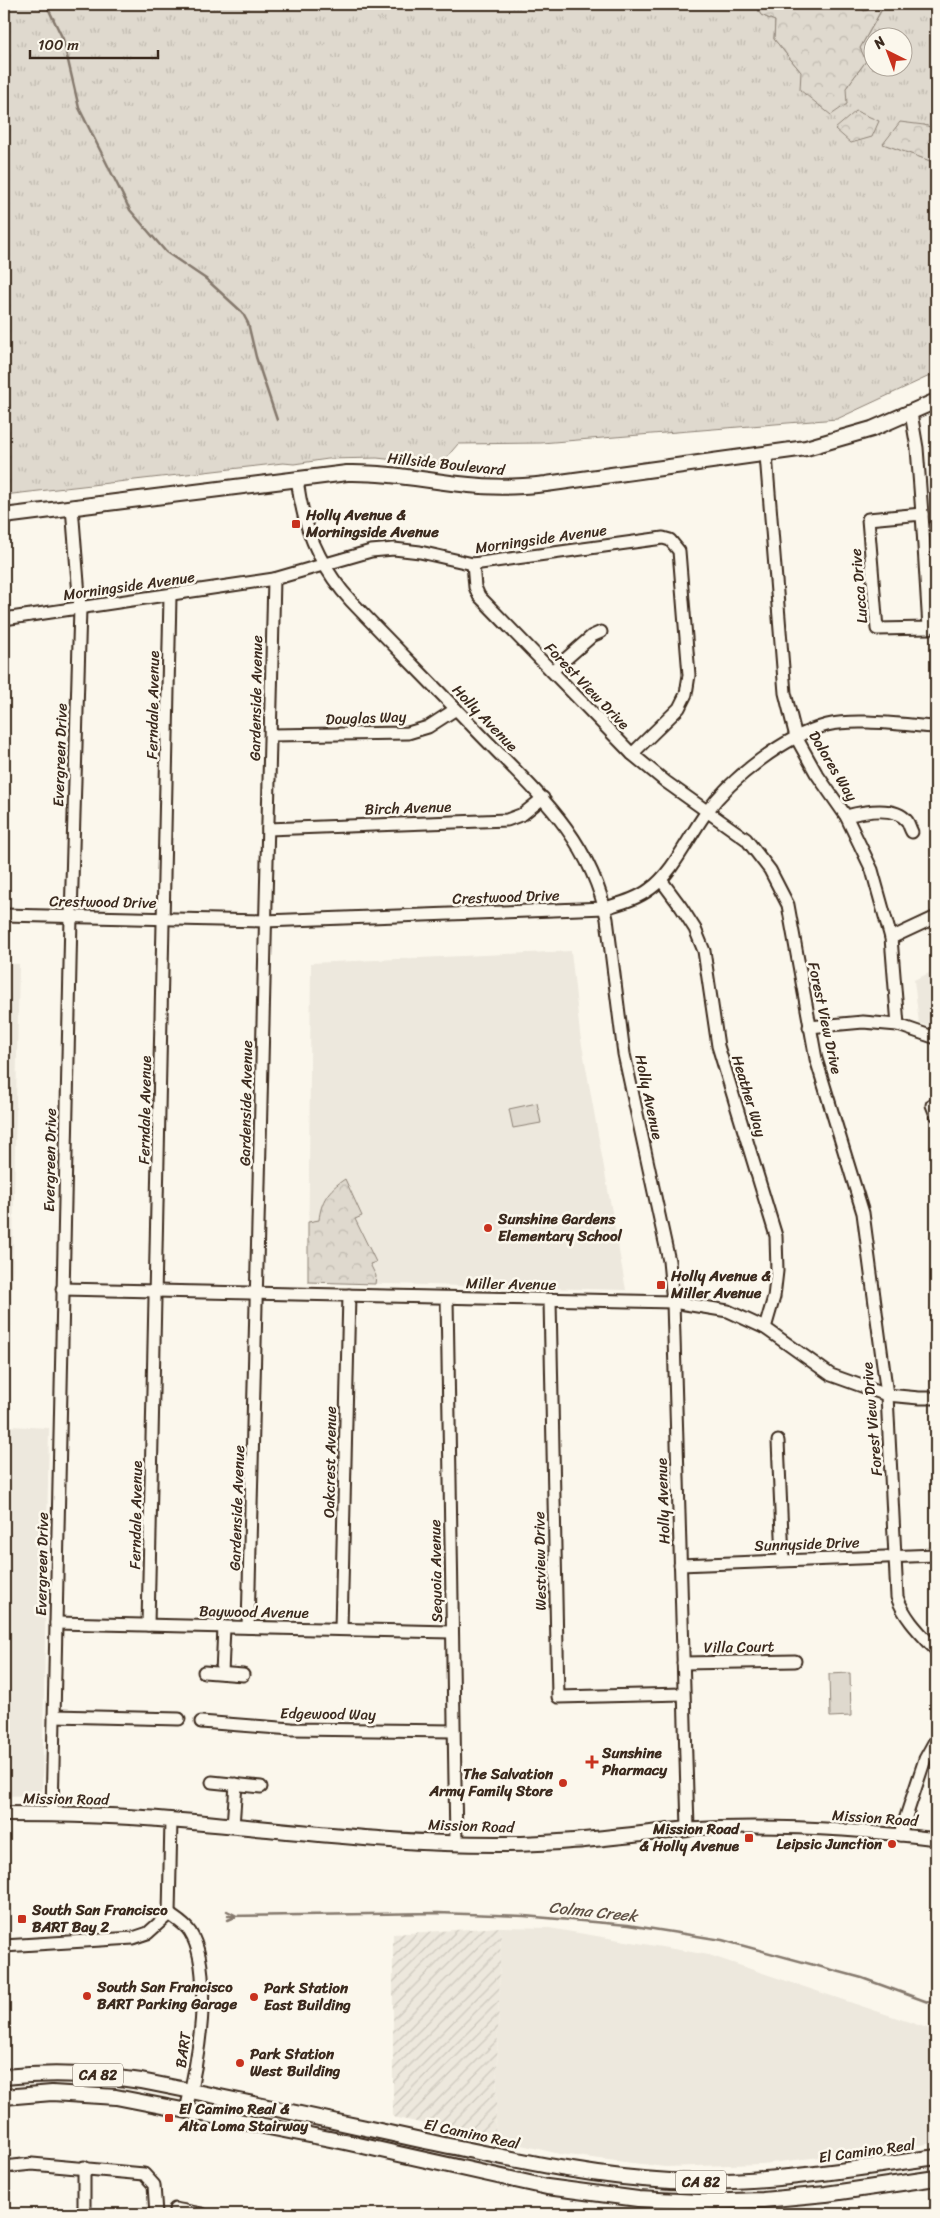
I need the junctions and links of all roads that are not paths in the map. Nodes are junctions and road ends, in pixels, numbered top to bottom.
1 (936, 401) edge
2 (911, 413) junction
3 (766, 455) junction
4 (297, 478) junction
5 (72, 507) junction
6 (922, 514) junction
7 (4, 516) edge
8 (473, 564) junction
9 (323, 565) junction
10 (274, 579) junction
11 (170, 596) junction
12 (80, 608) junction
13 (4, 619) edge
14 (601, 632) dead end
15 (552, 671) junction
16 (456, 709) junction
17 (936, 727) edge
18 (271, 735) junction
19 (796, 737) junction
20 (632, 754) junction
21 (543, 798) junction
22 (706, 812) junction
23 (846, 816) junction
24 (268, 829) junction
25 (912, 832) dead end
26 (661, 880) junction
27 (605, 908) junction
28 (4, 915) edge
29 (936, 916) edge
30 (71, 917) junction
31 (163, 919) junction
32 (265, 921) junction
33 (891, 938) junction
34 (898, 1025) junction
35 (809, 1027) junction
36 (936, 1038) edge
37 (62, 1289) junction
38 (156, 1291) junction
39 (257, 1292) junction
40 (349, 1295) junction
41 (447, 1298) junction
42 (550, 1300) junction
43 (672, 1302) junction
44 (764, 1328) junction
45 (887, 1395) junction
46 (936, 1398) edge
47 (778, 1441) dead end
48 (936, 1555) edge
49 (896, 1556) junction
50 (783, 1559) junction
51 (680, 1565) junction
52 (56, 1623) junction
53 (148, 1625) junction
54 (224, 1627) junction
55 (248, 1627) junction
56 (341, 1629) junction
57 (452, 1632) junction
58 (936, 1650) edge
59 (795, 1661) dead end
60 (683, 1663) junction
61 (204, 1672) dead end
62 (222, 1673) junction
63 (243, 1675) dead end
64 (683, 1694) junction
65 (54, 1716) junction
66 (179, 1718) dead end
67 (201, 1722) dead end
68 (454, 1731) junction
69 (936, 1739) edge
70 (212, 1782) dead end
71 (236, 1784) junction
72 (261, 1787) dead end
73 (52, 1813) junction
74 (4, 1814) edge
75 (171, 1820) junction
76 (233, 1826) junction
77 (688, 1829) junction
78 (900, 1835) junction
79 (936, 1839) edge
80 (456, 1843) junction
81 (169, 1914) junction
82 (4, 1946) edge
83 (4, 2077) edge
84 (191, 2090) junction
85 (4, 2097) edge
86 (186, 2110) junction
87 (416, 2139) junction
88 (403, 2155) junction
89 (936, 2157) edge
90 (894, 2163) junction
91 (4, 2167) edge
92 (84, 2167) junction
93 (578, 2172) junction
94 (936, 2178) edge
95 (896, 2184) junction
96 (574, 2192) junction
97 (175, 2209) dead end
98 (84, 2214) edge
99 (156, 2214) edge
100 (202, 2214) edge

1 - 2 main road, Hillside Boulevard
2 - 3 main road, Hillside Boulevard
2 - 6 street, Lucca Drive
3 - 4 main road, Hillside Boulevard
3 - 19 street, Dolores Way
4 - 5 main road, Hillside Boulevard
4 - 9 street, Holly Avenue
5 - 7 main road, Hillside Boulevard
5 - 12 street, Evergreen Drive
6 - 6 street, Lucca Drive
8 - 9 street, Morningside Avenue
8 - 15 street, Forest View Drive
8 - 20 street, Morningside Avenue
9 - 10 street, Morningside Avenue
9 - 16 street, Holly Avenue
10 - 11 street, Morningside Avenue
10 - 18 street, Gardenside Avenue
11 - 12 street, Morningside Avenue
11 - 31 street, Ferndale Avenue
12 - 13 street, Morningside Avenue
12 - 30 street, Evergreen Drive
14 - 15 street
15 - 20 street, Forest View Drive
16 - 18 street, Douglas Way
16 - 21 street, Holly Avenue
17 - 19 street, Crestwood Drive
18 - 24 street, Gardenside Avenue
19 - 22 street, Crestwood Drive
19 - 23 street, Dolores Way
20 - 22 street, Forest View Drive
21 - 24 street, Birch Avenue
21 - 27 street, Holly Avenue
22 - 26 street, Crestwood Drive
22 - 35 street, Forest View Drive
23 - 25 street
23 - 33 street, Dolores Way
24 - 32 street, Gardenside Avenue
26 - 27 street, Crestwood Drive
26 - 44 street, Heather Way
27 - 32 street, Crestwood Drive
27 - 43 street, Holly Avenue
28 - 30 street, Crestwood Drive
29 - 33 street
30 - 31 street, Crestwood Drive
30 - 37 street, Evergreen Drive
31 - 32 street, Crestwood Drive
31 - 38 street, Ferndale Avenue
32 - 39 street, Gardenside Avenue
33 - 34 street, Dolores Way
34 - 35 street
34 - 36 street
35 - 45 street, Forest View Drive
37 - 38 street, Miller Avenue
37 - 52 street, Evergreen Drive
38 - 39 street, Miller Avenue
38 - 53 street, Ferndale Avenue
39 - 40 street, Miller Avenue
39 - 55 street, Gardenside Avenue
40 - 41 street, Miller Avenue
40 - 56 street, Oakcrest Avenue
41 - 42 street, Miller Avenue
41 - 57 street, Sequoia Avenue
42 - 43 street, Miller Avenue
42 - 64 street, Westview Drive
43 - 44 street, Miller Avenue
43 - 51 street, Holly Avenue
44 - 45 street, Miller Avenue
45 - 46 street, Miller Avenue
45 - 49 street, Forest View Drive
47 - 50 street
48 - 49 street, Sunnyside Drive
49 - 50 street, Sunnyside Drive
49 - 58 street, Forest View Drive
50 - 51 street, Sunnyside Drive
51 - 60 street, Holly Avenue
52 - 53 street, Baywood Avenue
52 - 65 street, Evergreen Drive
53 - 54 street, Baywood Avenue
54 - 55 street, Baywood Avenue
54 - 62 street
55 - 56 street, Baywood Avenue
56 - 57 street, Baywood Avenue
57 - 68 street, Sequoia Avenue
59 - 60 street, Villa Court
60 - 64 street, Holly Avenue
61 - 62 street
62 - 63 street
64 - 77 street, Holly Avenue
65 - 66 street
65 - 73 street, Evergreen Drive
67 - 68 street, Edgewood Way
68 - 80 street, Sequoia Avenue
69 - 78 street
70 - 71 street
71 - 72 street
71 - 76 street
73 - 74 main road, Mission Road
73 - 75 main road, Mission Road
75 - 76 main road, Mission Road
75 - 81 street
76 - 80 main road, Mission Road
77 - 78 street, Mission Road
77 - 80 main road, Mission Road
78 - 79 street, Mission Road
81 - 82 street
81 - 84 street, BART
83 - 84 main road, El Camino Real / CA 82
84 - 86 street, BART
84 - 87 main road, El Camino Real / CA 82
85 - 86 main road, CA 82
86 - 88 main road, CA 82
87 - 88 main road
87 - 93 main road, El Camino Real / CA 82
88 - 96 main road, CA 82
89 - 90 main road, El Camino Real / CA 82
90 - 93 main road, El Camino Real / CA 82
90 - 95 main road
91 - 92 street
92 - 98 street
92 - 99 street
93 - 96 main road
94 - 95 main road, CA 82
95 - 96 main road, CA 82
97 - 100 street

